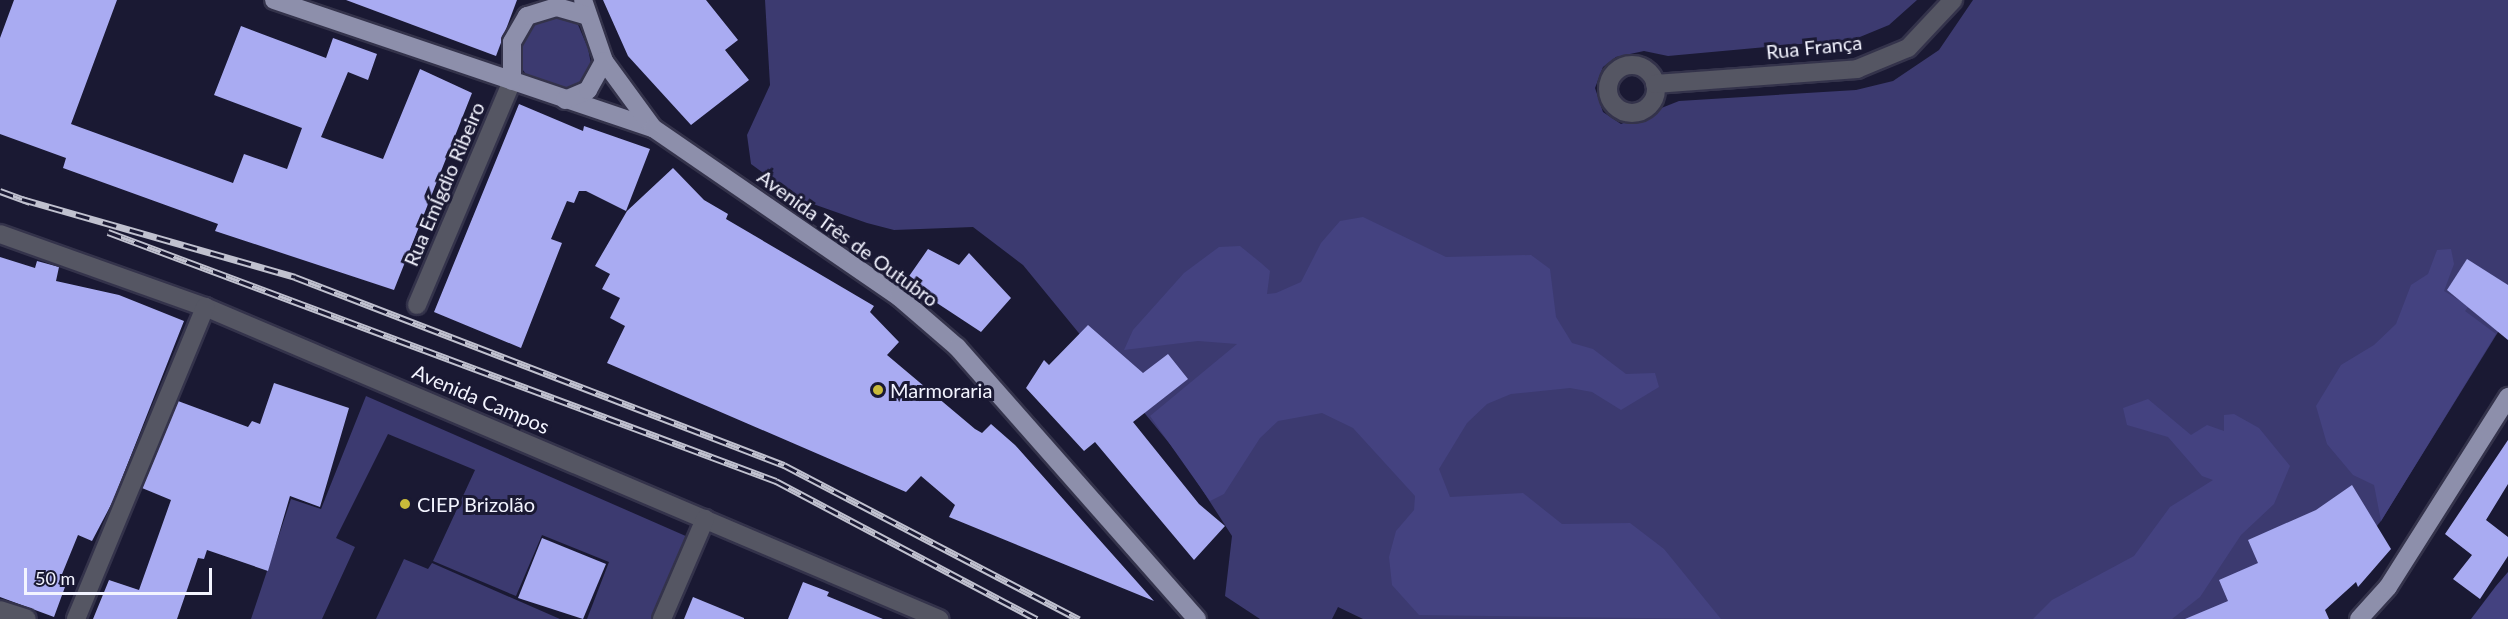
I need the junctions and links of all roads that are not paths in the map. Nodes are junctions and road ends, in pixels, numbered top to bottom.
1 (274, 0) edge
2 (1953, 0) edge
3 (584, 7) edge
4 (604, 61) junction
5 (512, 81) junction
6 (1655, 84) dead end
7 (565, 100) junction
8 (653, 128) junction
9 (0, 234) edge
10 (417, 305) dead end
11 (205, 307) junction
12 (2508, 397) edge
13 (705, 519) junction
14 (0, 610) edge
15 (27, 619) edge
16 (76, 619) edge
17 (662, 619) edge
18 (939, 619) edge
19 (1197, 619) edge
20 (2359, 619) edge

1 - 5 main road
2 - 6 street, Rua França
3 - 4 main road, Avenida Três de Outubro
3 - 5 main road
4 - 7 main road
4 - 8 main road, Avenida Três de Outubro
5 - 7 main road
5 - 10 street, Rua EmÍgdio Ribeiro
7 - 8 main road
8 - 19 main road, Avenida Três de Outubro
9 - 11 street, Avenida Campos
11 - 13 street, Avenida Campos
11 - 16 street
12 - 20 main road
13 - 17 street
13 - 18 street, Avenida Campos
14 - 15 street

